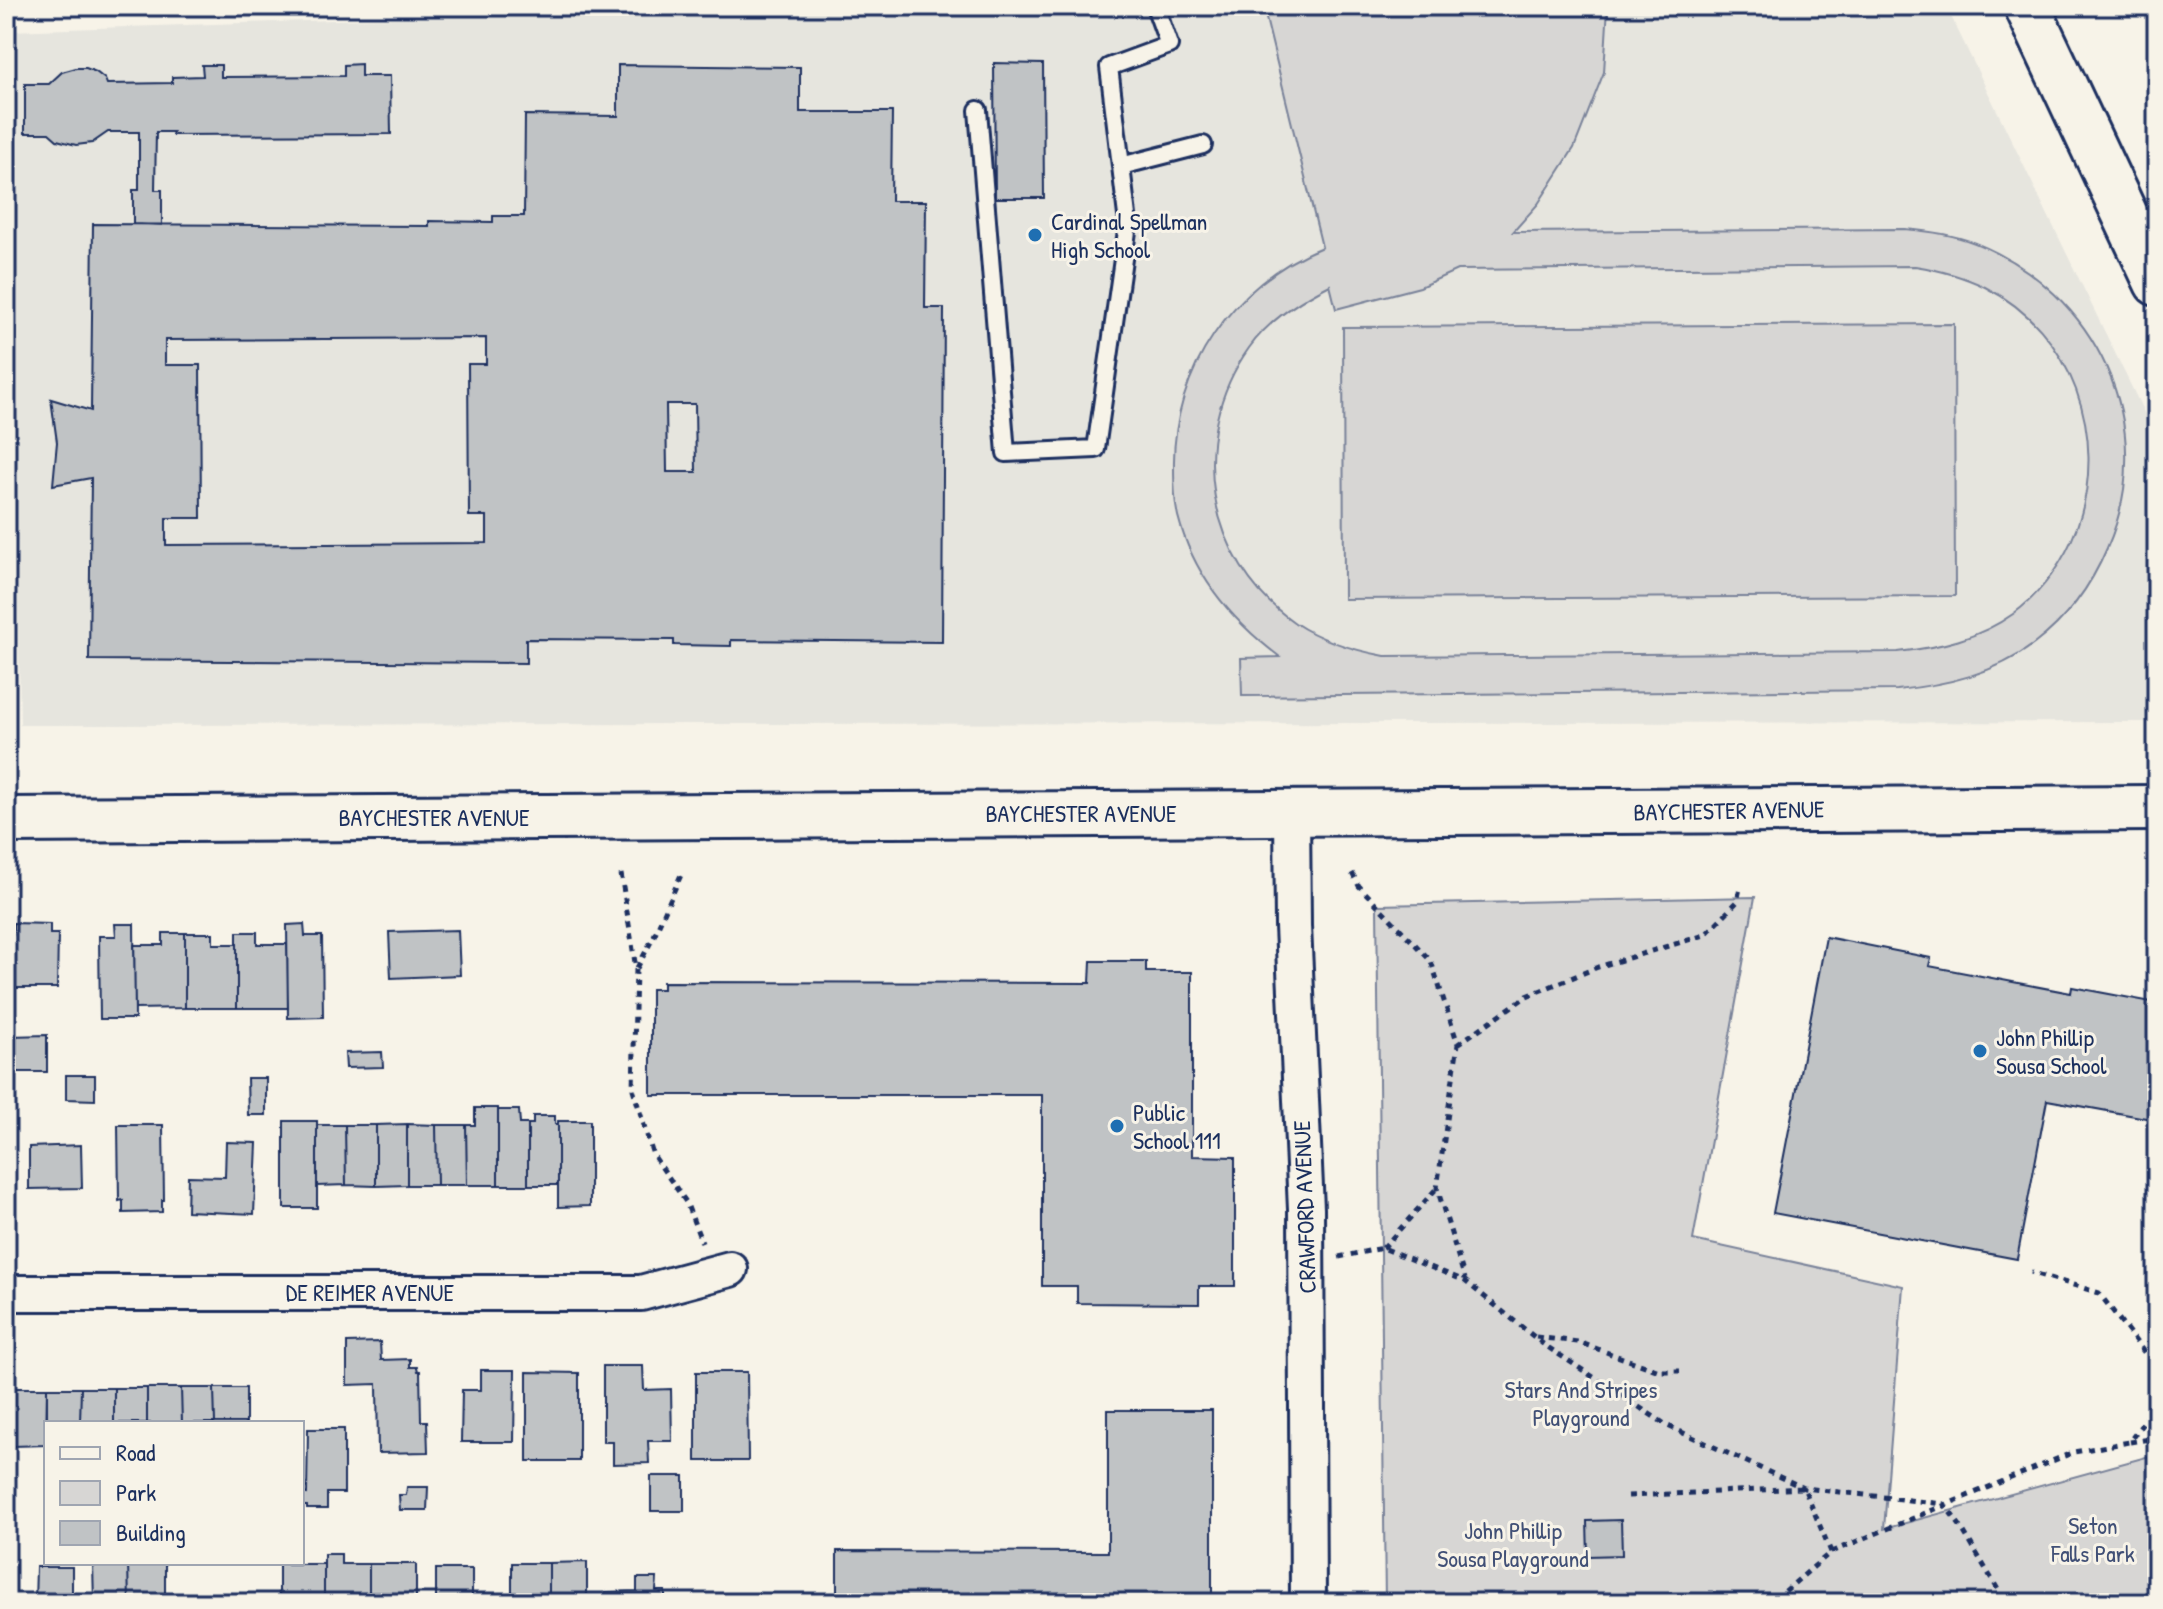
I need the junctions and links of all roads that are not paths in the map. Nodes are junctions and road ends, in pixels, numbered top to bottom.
1 (1155, 6) edge
2 (2027, 6) edge
3 (978, 110) dead end
4 (1203, 145) dead end
5 (1121, 166) junction
6 (2157, 283) edge
7 (2157, 808) edge
8 (1292, 811) junction
9 (6, 820) edge
10 (722, 1271) road end
11 (6, 1293) edge
12 (1308, 1603) edge

1 - 5 lane
2 - 6 main road
3 - 5 lane
4 - 5 lane
7 - 8 main road, BAYCHESTER AVENUE
8 - 9 main road, BAYCHESTER AVENUE
8 - 12 street, CRAWFORD AVENUE
10 - 11 street, DE REIMER AVENUE

